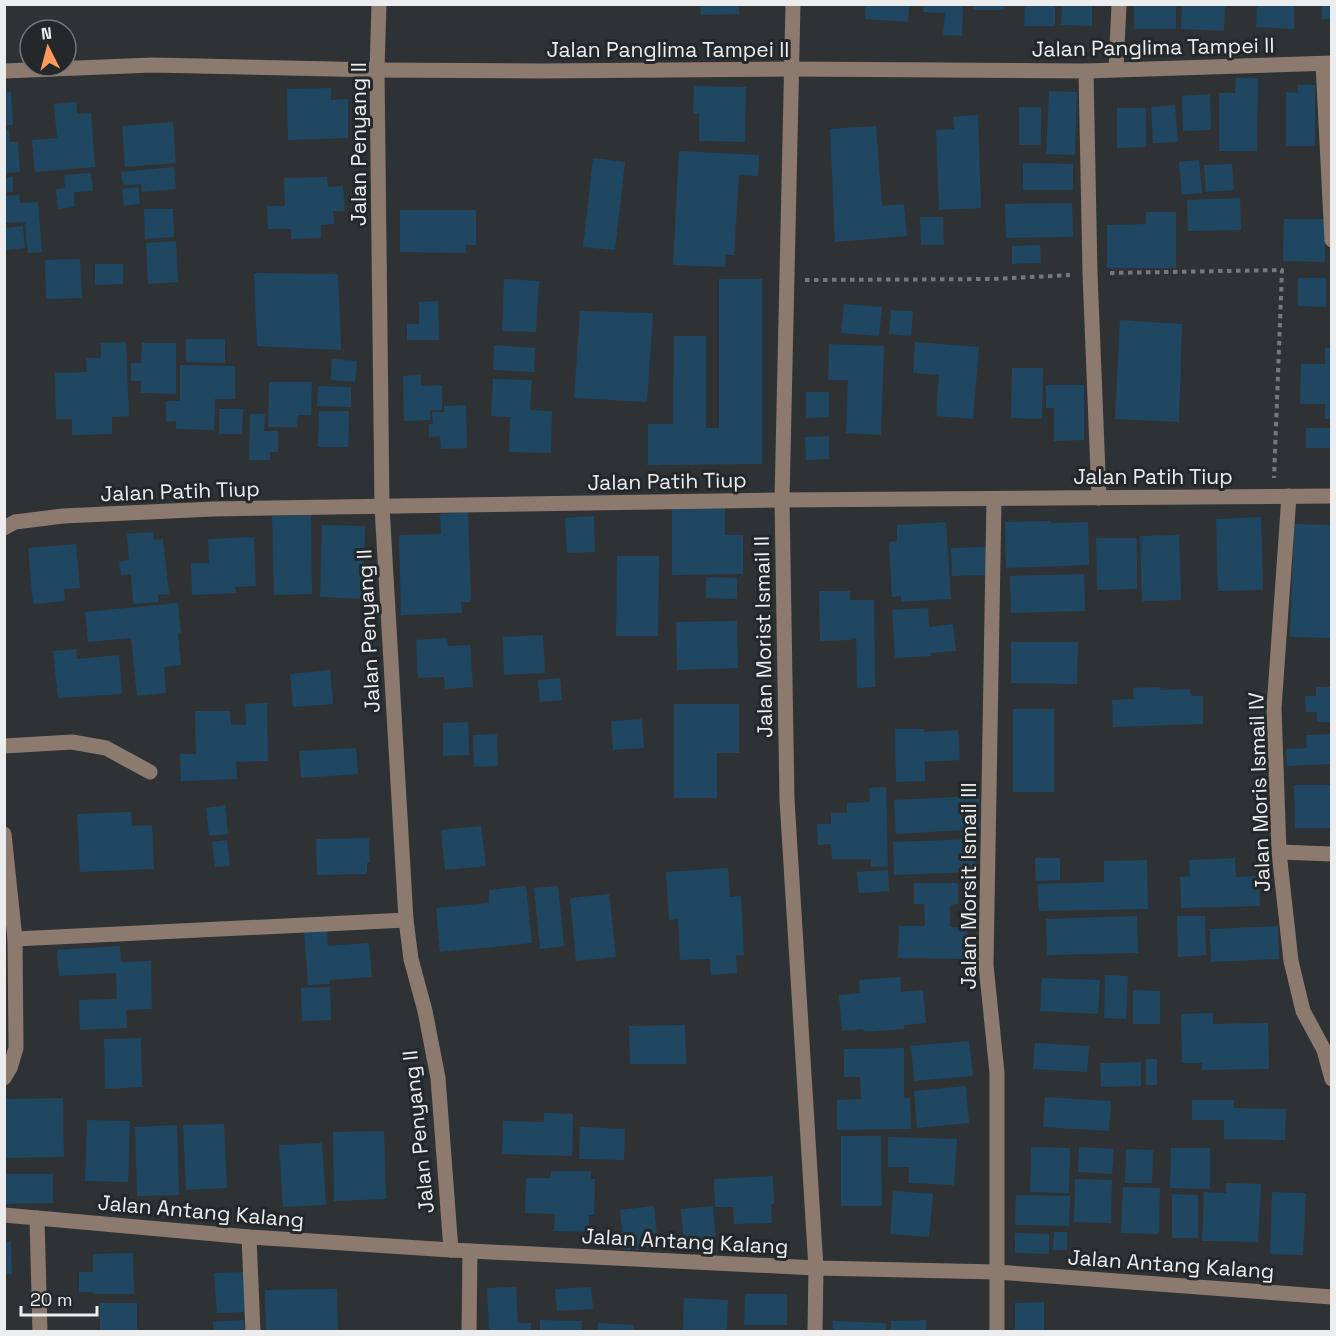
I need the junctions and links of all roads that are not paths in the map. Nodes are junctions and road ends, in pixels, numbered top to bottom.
1 (379, 4) edge
2 (793, 4) edge
3 (1119, 4) edge
4 (1327, 64) edge
5 (790, 69) junction
6 (1116, 69) junction
7 (377, 70) junction
8 (4, 71) edge
9 (1086, 71) junction
10 (1332, 240) edge
11 (1289, 496) junction
12 (1332, 496) edge
13 (1099, 498) junction
14 (994, 499) junction
15 (782, 500) junction
16 (382, 507) junction
17 (4, 528) edge
18 (4, 746) edge
19 (150, 772) dead end
20 (5, 840) edge
21 (1279, 852) junction
22 (1332, 854) edge
23 (406, 920) junction
24 (15, 939) junction
25 (4, 1078) edge
26 (1332, 1079) edge
27 (4, 1215) edge
28 (37, 1218) junction
29 (249, 1237) junction
30 (451, 1250) junction
31 (470, 1251) junction
32 (816, 1268) junction
33 (997, 1272) junction
34 (1332, 1297) edge
35 (40, 1332) edge
36 (253, 1332) edge
37 (469, 1332) edge
38 (815, 1332) edge
39 (997, 1332) edge

1 - 7 street, Jalan Penyang II
2 - 5 street, Jalan Morist Ismail II
3 - 6 street
4 - 6 street, Jalan Panglima Tampei II
4 - 10 street
5 - 7 street, Jalan Panglima Tampei II
5 - 9 street, Jalan Panglima Tampei II
5 - 15 street, Jalan Morist Ismail II
6 - 9 street, Jalan Panglima Tampei II
7 - 8 street, Jalan Panglima Tampei II
7 - 16 street, Jalan Penyang II
9 - 13 street
11 - 12 street, Jalan Patih Tiup
11 - 13 street, Jalan Patih Tiup
11 - 21 street, Jalan Moris Ismail IV
13 - 14 street, Jalan Patih Tiup
14 - 15 street, Jalan Patih Tiup
14 - 33 street, Jalan Morsit Ismail III
15 - 16 street, Jalan Patih Tiup
15 - 32 street, Jalan Morist Ismail II
16 - 17 street, Jalan Patih Tiup
16 - 23 street, Jalan Penyang II
18 - 19 street
20 - 24 street
21 - 22 street
21 - 26 street, Jalan Moris Ismail IV
23 - 24 street
23 - 30 street, Jalan Penyang II
24 - 25 street
27 - 28 street, Jalan Antang Kalang
28 - 29 street, Jalan Antang Kalang
28 - 35 street
29 - 30 street, Jalan Antang Kalang
29 - 36 street
30 - 31 street, Jalan Antang Kalang
31 - 32 street, Jalan Antang Kalang
31 - 37 street
32 - 33 street, Jalan Antang Kalang
32 - 38 street, Jalan Morist Ismail II
33 - 34 street, Jalan Antang Kalang
33 - 39 street, Jalan Morsit Ismail III

